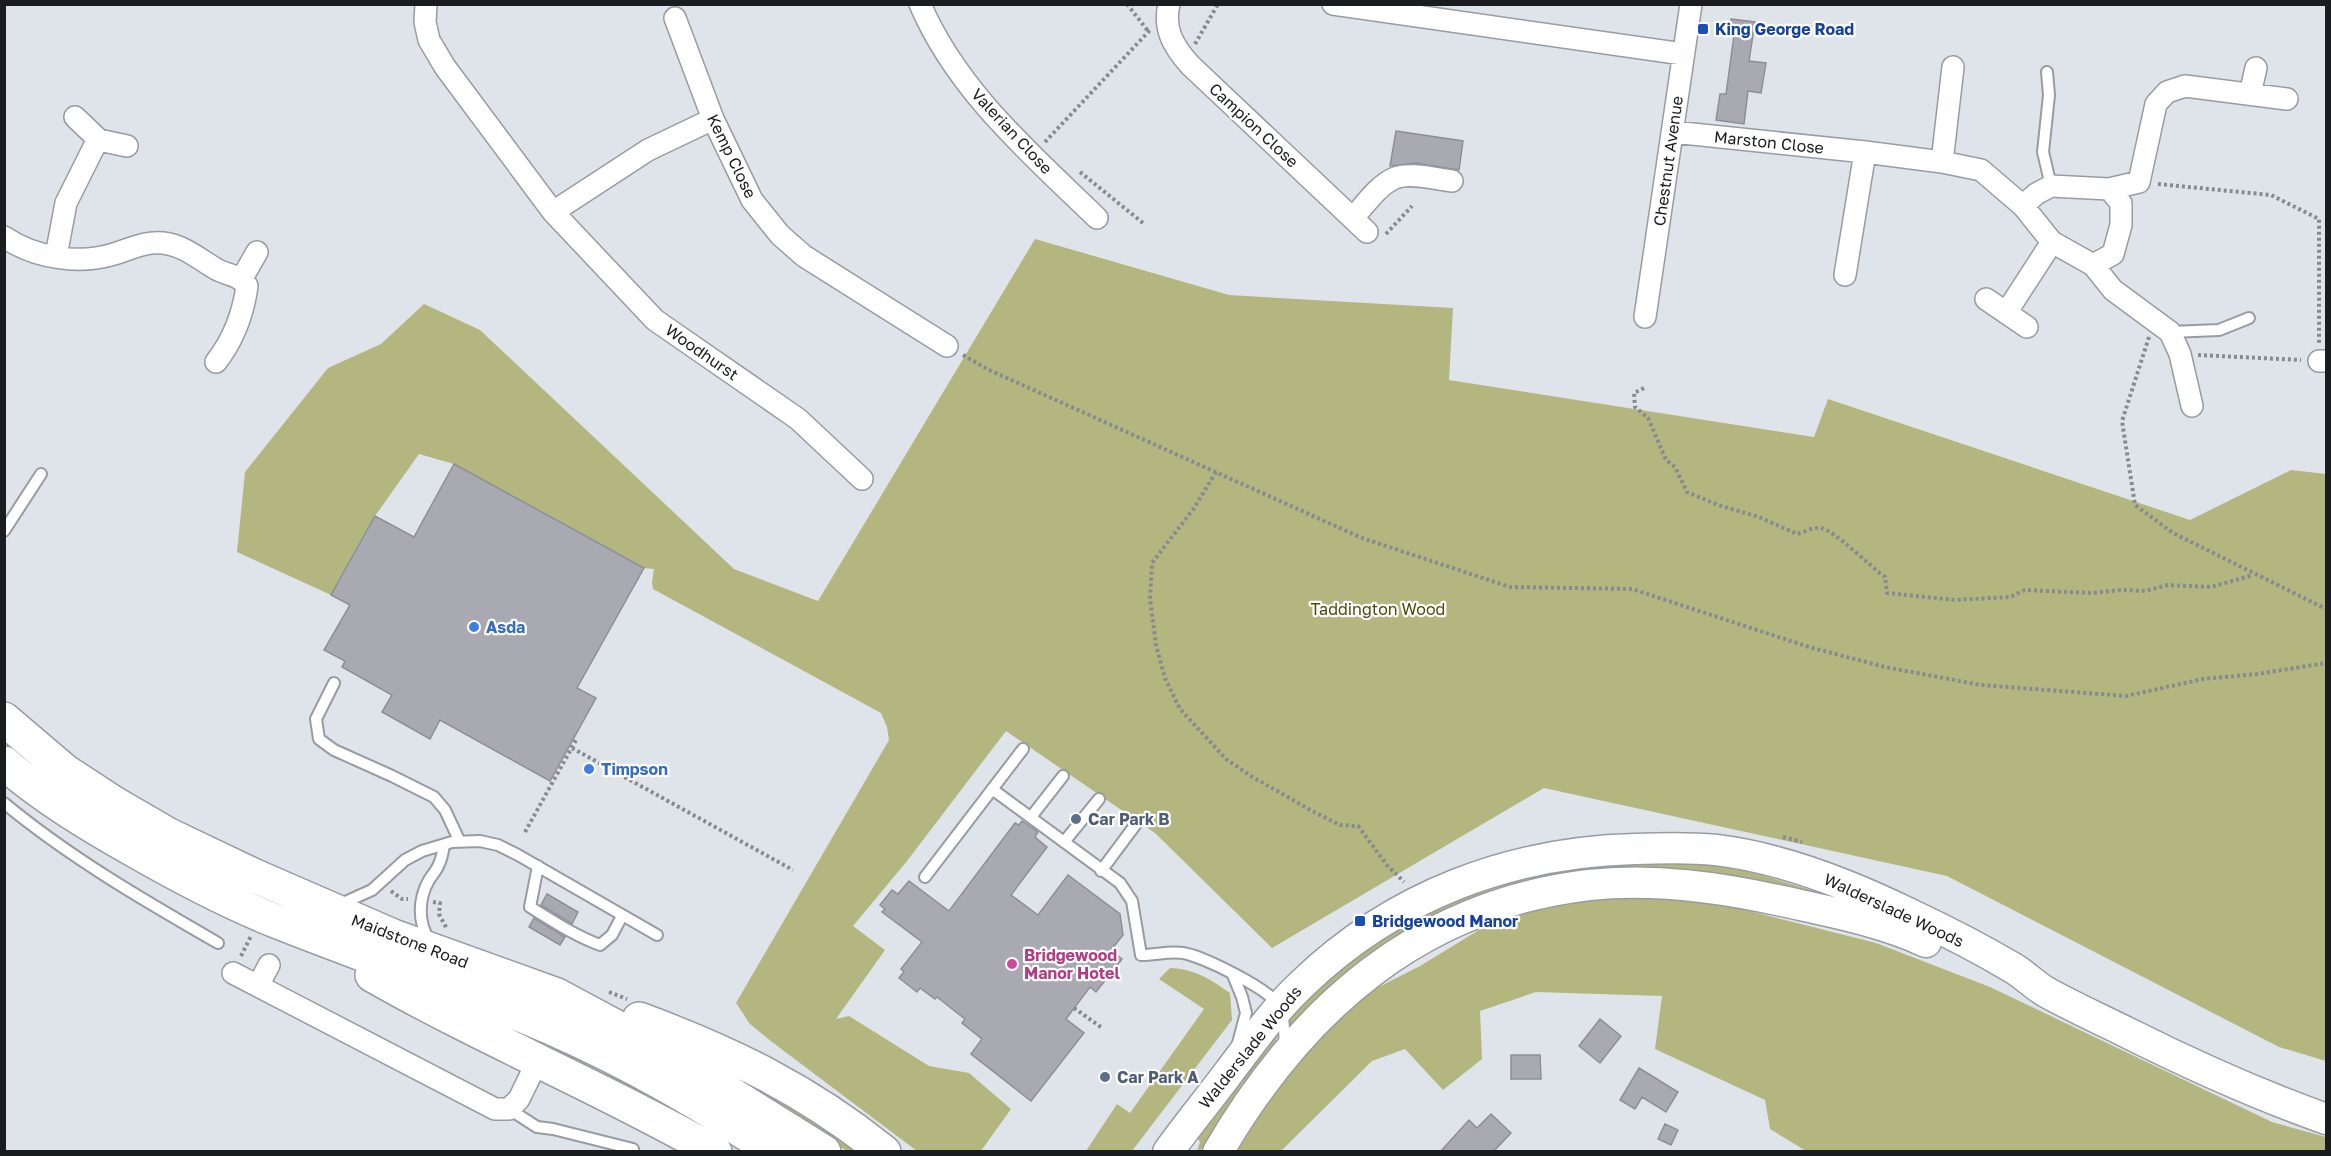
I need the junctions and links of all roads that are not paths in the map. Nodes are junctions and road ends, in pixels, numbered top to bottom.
1 (426, 4) edge
2 (920, 4) edge
3 (1333, 4) edge
4 (1690, 4) edge
5 (1168, 8) edge
6 (1400, 9) edge
7 (675, 18) dead end
8 (1683, 54) junction
9 (1953, 67) dead end
10 (2256, 69) dead end
11 (2047, 72) dead end
12 (2250, 94) junction
13 (2287, 99) dead end
14 (75, 117) dead end
15 (713, 119) junction
16 (1673, 132) junction
17 (98, 139) junction
18 (127, 146) dead end
19 (1865, 152) junction
20 (1942, 162) junction
21 (1452, 181) dead end
22 (2051, 186) junction
23 (2109, 189) junction
24 (2023, 206) junction
25 (553, 212) junction
26 (1097, 218) dead end
27 (4, 237) edge
28 (2052, 242) junction
29 (257, 252) dead end
30 (56, 256) junction
31 (2092, 265) junction
32 (1845, 275) dead end
33 (241, 280) junction
34 (1986, 299) dead end
35 (2006, 313) junction
36 (1645, 317) dead end
37 (2250, 318) dead end
38 (2162, 326) junction
39 (2027, 327) dead end
40 (947, 346) road end
41 (216, 362) dead end
42 (2192, 406) dead end
43 (40, 474) dead end
44 (862, 479) dead end
45 (4, 531) edge
46 (334, 683) dead end
47 (4, 719) edge
48 (1023, 749) dead end
49 (4, 763) edge
50 (1064, 776) dead end
51 (992, 789) junction
52 (1099, 799) dead end
53 (4, 803) edge
54 (1031, 817) junction
55 (1136, 824) dead end
56 (459, 840) junction
57 (1064, 842) junction
58 (444, 845) junction
59 (538, 866) junction
60 (1101, 871) junction
61 (926, 877) dead end
62 (327, 908) junction
63 (622, 916) junction
64 (269, 917) junction
65 (657, 935) dead end
66 (218, 943) dead end
67 (446, 956) junction
68 (269, 965) dead end
69 (233, 973) road end
70 (1233, 975) junction
71 (258, 986) junction
72 (2042, 990) junction
73 (557, 995) junction
74 (1280, 1006) junction
75 (1286, 1054) junction
76 (1233, 1066) junction
77 (533, 1070) junction
78 (509, 1109) junction
79 (2326, 1119) edge
80 (633, 1149) dead end
81 (715, 1152) edge
82 (774, 1152) edge
83 (824, 1152) edge
84 (884, 1152) edge
85 (1168, 1152) edge
86 (1218, 1152) edge

1 - 25 street, Woodhurst
2 - 26 street, Valerian Close
3 - 6 street
4 - 8 street, Chestnut Avenue
5 - 21 street, Campion Close
6 - 8 street
7 - 15 street, Kemp Close
8 - 16 street, Chestnut Avenue
9 - 20 street
10 - 12 street
11 - 22 lane
12 - 13 street
12 - 23 street
14 - 17 street
15 - 25 street
15 - 40 street, Kemp Close
16 - 19 street, Marston Close
16 - 36 street, Chestnut Avenue
17 - 18 street
17 - 30 street
19 - 20 street, Marston Close
19 - 32 street
20 - 24 street, Marston Close
22 - 23 street
22 - 24 street
23 - 31 street
24 - 28 street, Marston Close
25 - 44 street, Woodhurst
27 - 30 street
28 - 31 street, Marston Close
28 - 35 street
29 - 33 street
30 - 33 street
31 - 38 street, Marston Close
33 - 41 street
34 - 35 street
35 - 39 street
37 - 38 lane
38 - 42 street
43 - 45 lane
46 - 56 lane
47 - 62 main road, Maidstone Road
48 - 51 lane
49 - 64 main road
50 - 54 lane
51 - 54 lane
51 - 61 lane
52 - 57 lane
53 - 66 lane
54 - 57 lane
55 - 60 lane
56 - 58 lane
56 - 59 lane
57 - 60 lane
58 - 62 lane
58 - 67 lane
59 - 63 lane
59 - 63 lane
60 - 70 lane
62 - 67 main road, Maidstone Road
63 - 65 lane
64 - 77 main road
64 - 82 main road
67 - 73 main road, Maidstone Road
68 - 71 street
69 - 71 street
70 - 74 lane
70 - 76 lane
71 - 78 street
72 - 74 street, Walderslade Woods
72 - 75 street, Walderslade Woods
72 - 79 street, Walderslade Woods
73 - 83 main road, Maidstone Road
73 - 84 main road
74 - 75 lane
74 - 76 street, Walderslade Woods
75 - 86 street, Walderslade Woods
76 - 85 street, Walderslade Woods
77 - 78 street
77 - 81 main road
78 - 80 lane

